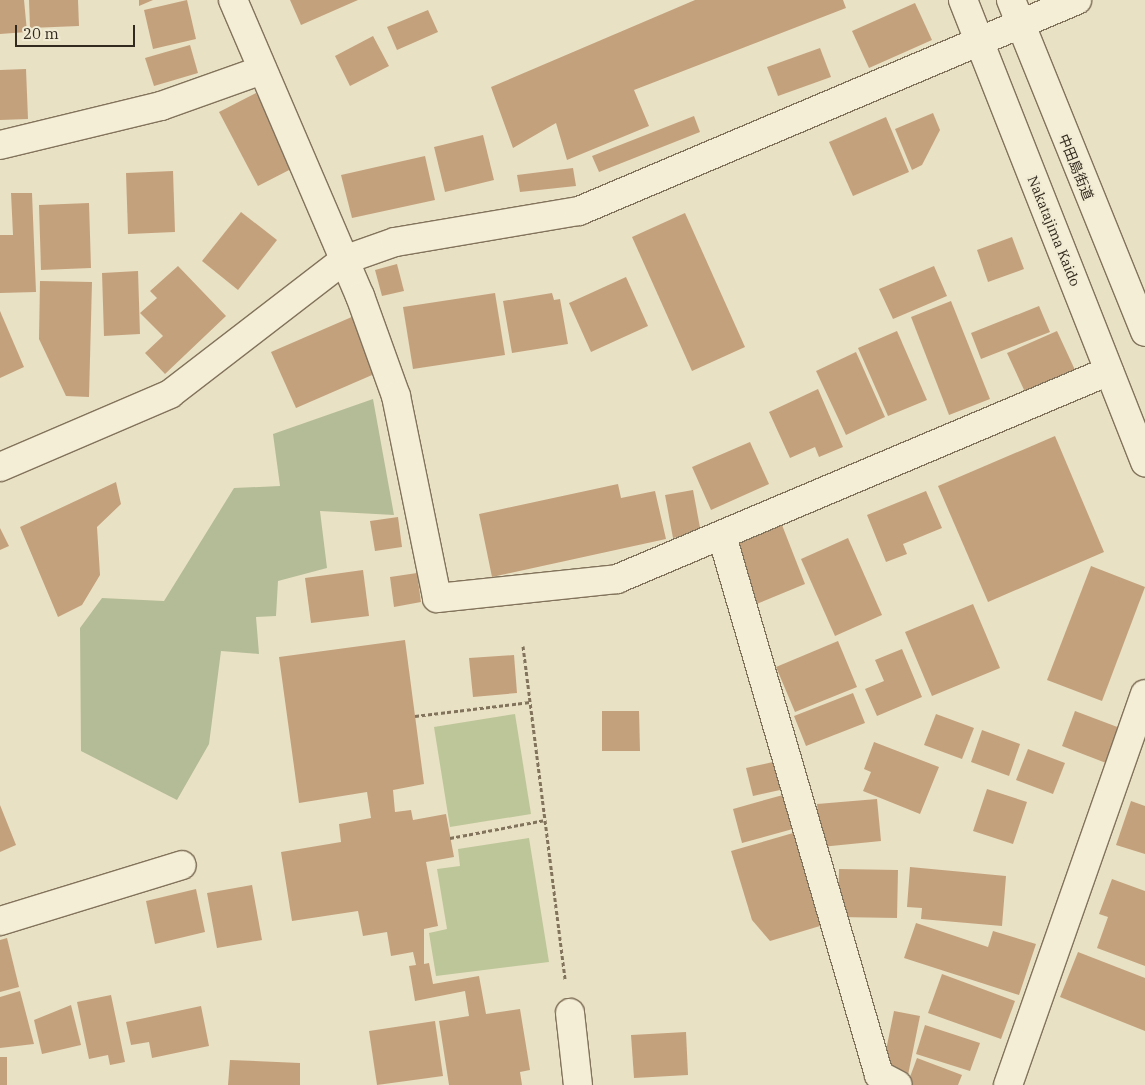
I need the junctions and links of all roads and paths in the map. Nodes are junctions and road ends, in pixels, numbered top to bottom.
1 (233, 0) edge
2 (963, 0) edge
3 (1077, 0) edge
4 (1016, 12) edge
5 (980, 42) junction
6 (262, 70) junction
7 (0, 145) edge
8 (344, 260) junction
9 (1145, 332) edge
10 (1109, 371) junction
11 (1145, 463) edge
12 (0, 467) edge
13 (722, 536) junction
14 (523, 646) dead end
15 (1145, 694) edge
16 (530, 702) junction
17 (415, 716) dead end
18 (545, 820) junction
19 (450, 838) dead end
20 (182, 866) dead end
21 (0, 921) edge
22 (570, 1013) joint
23 (578, 1085) edge
24 (898, 1085) edge
25 (1008, 1085) edge

1 - 6 street
2 - 5 street, Nakatajima Kaido
3 - 4 street
4 - 5 street
4 - 9 street, 中田島街道
5 - 8 street
5 - 10 street, Nakatajima Kaido
6 - 7 street
6 - 8 street
8 - 12 street
8 - 13 street
10 - 11 street, Nakatajima Kaido
10 - 13 street
13 - 24 street
14 - 16 path
15 - 25 street
16 - 17 path
16 - 18 path
18 - 19 path
18 - 22 path
20 - 21 street
22 - 23 street

